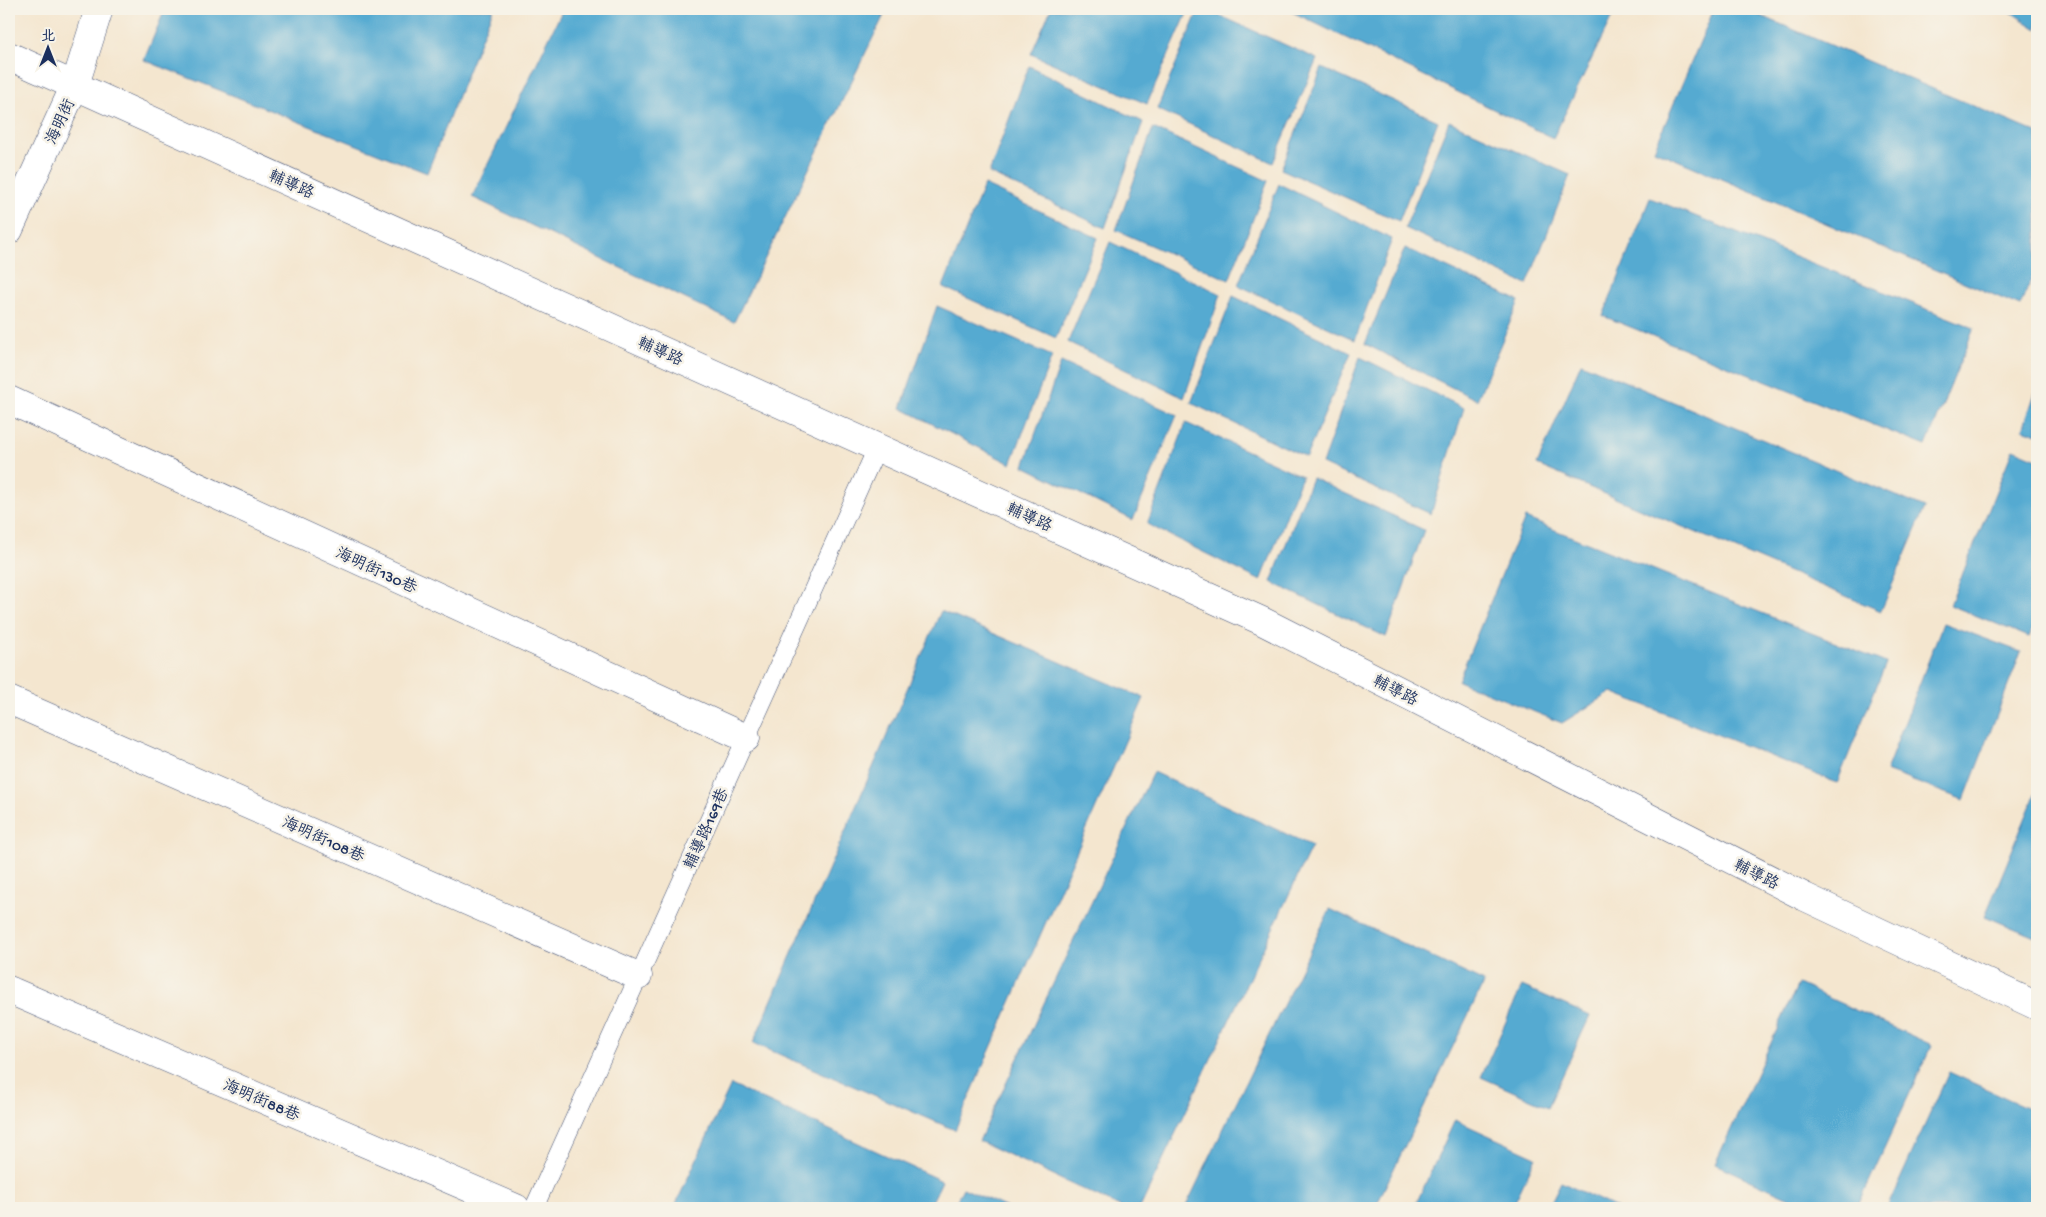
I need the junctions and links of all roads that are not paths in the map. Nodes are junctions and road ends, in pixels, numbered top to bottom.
1 (99, 9) edge
2 (9, 56) edge
3 (75, 85) junction
4 (9, 230) edge
5 (9, 400) edge
6 (877, 448) junction
7 (9, 700) edge
8 (746, 738) junction
9 (638, 976) junction
10 (9, 990) edge
11 (2037, 1006) edge
12 (516, 1208) edge
13 (534, 1208) edge

1 - 3 street, 海明街
2 - 3 street, 輔導路
3 - 4 street, 海明街
3 - 6 street, 輔導路
5 - 8 street, 海明街130巷
6 - 8 lane, 輔導路169巷
6 - 11 street, 輔導路
7 - 9 street, 海明街108巷
8 - 9 lane, 輔導路169巷
9 - 13 lane, 輔導路169巷
10 - 12 street, 海明街88巷

